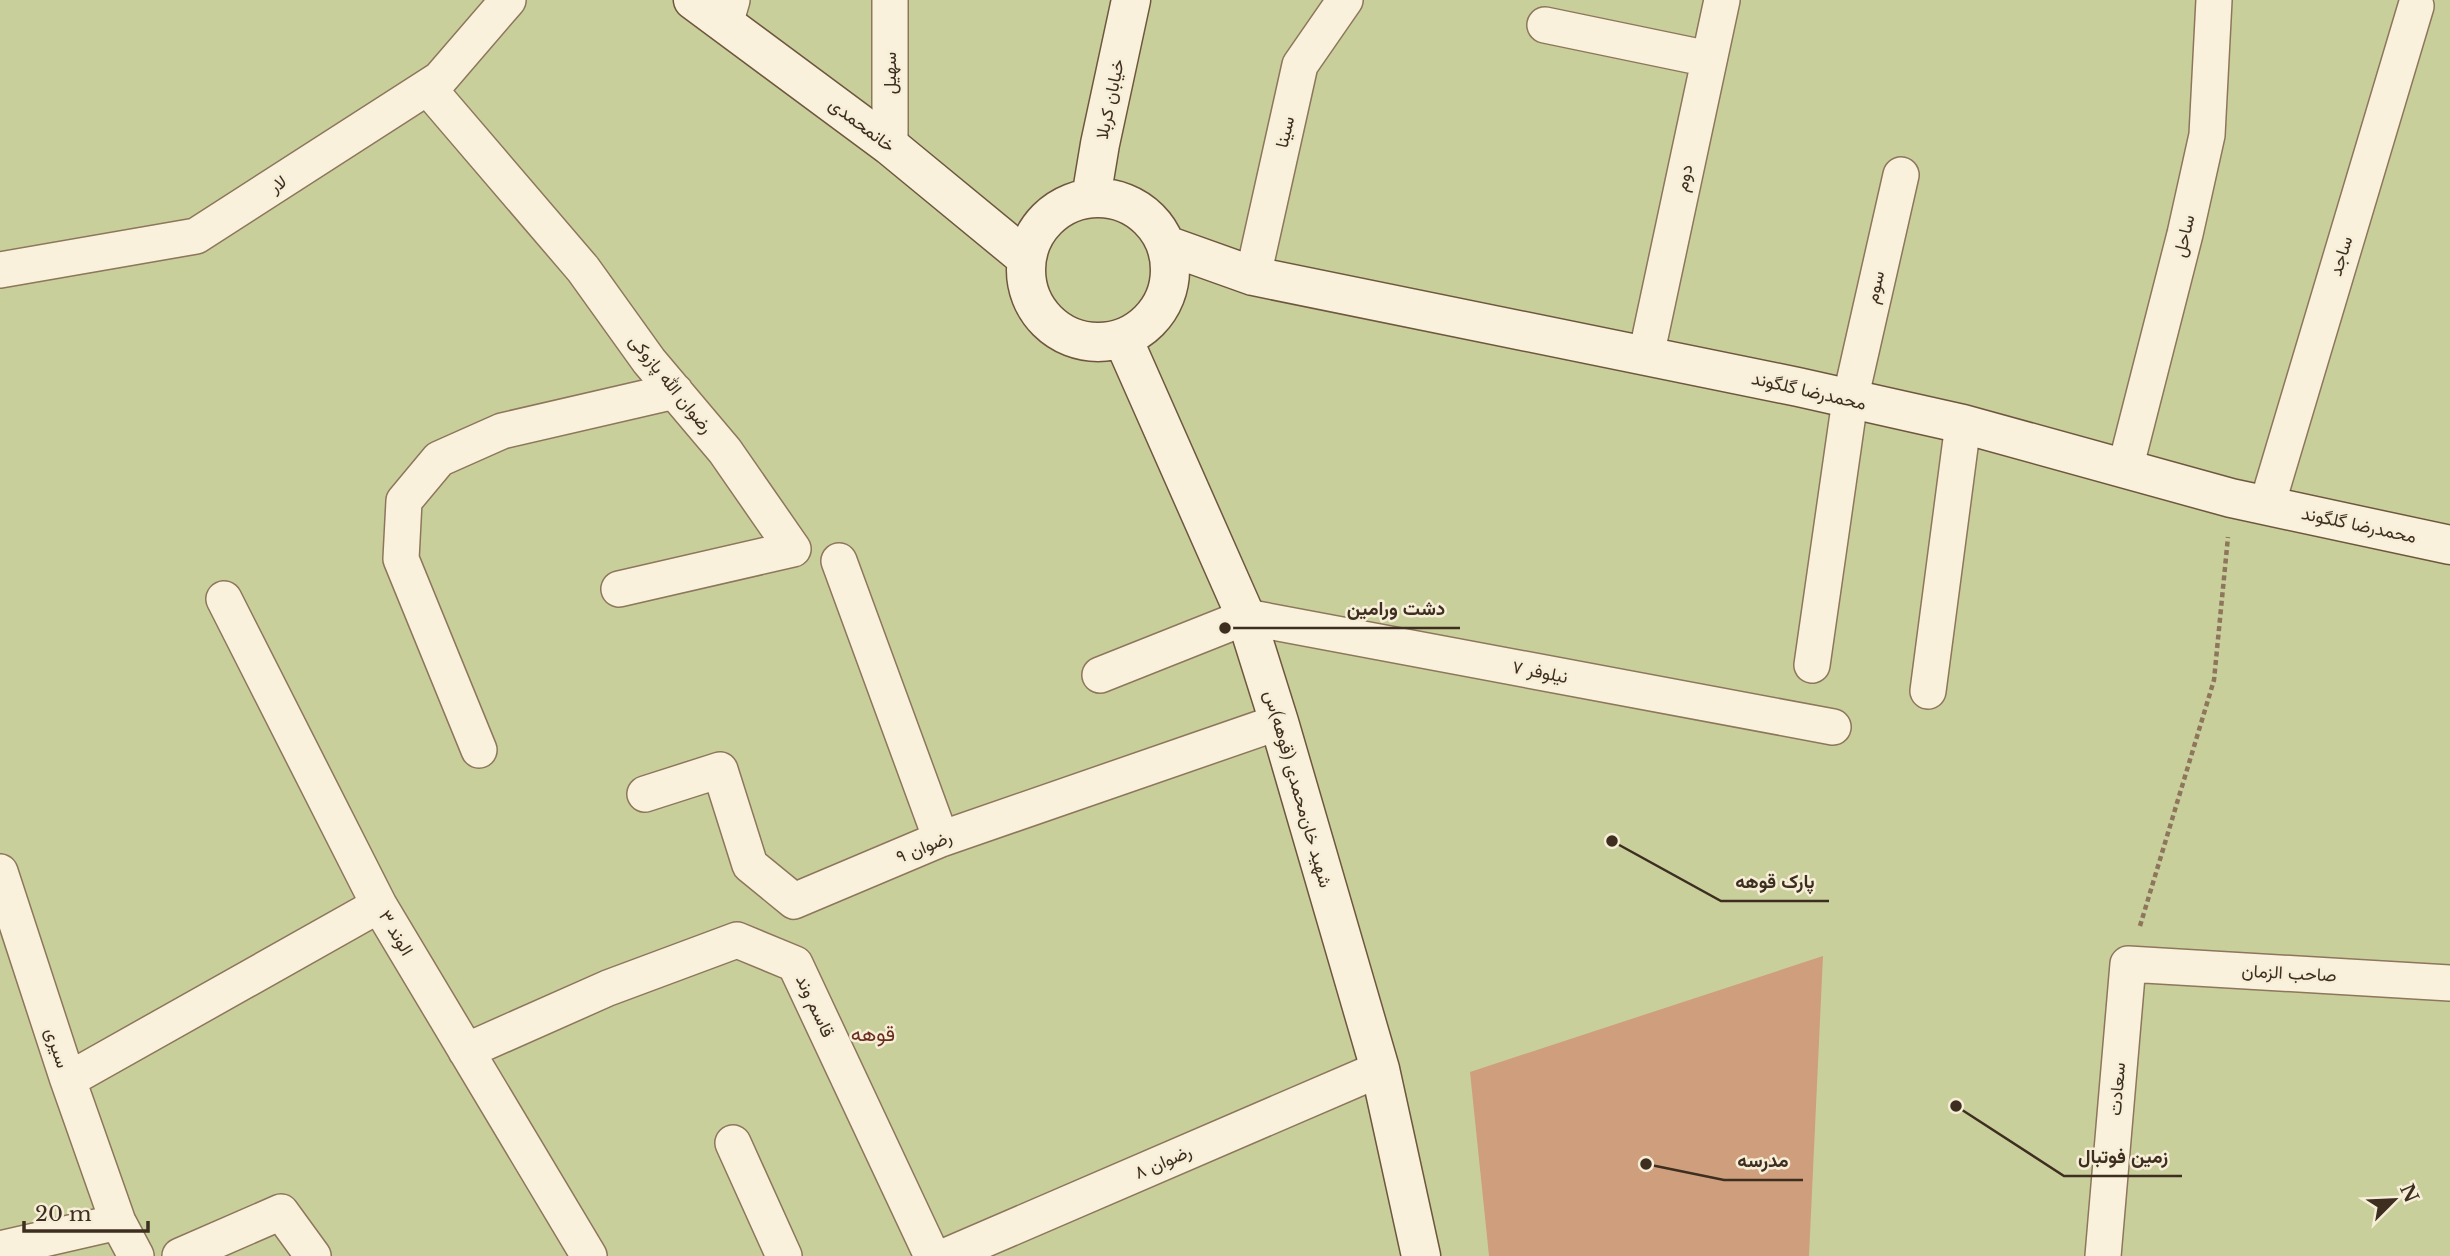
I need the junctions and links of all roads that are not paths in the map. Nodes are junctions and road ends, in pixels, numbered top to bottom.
1 (508, 0) edge
2 (693, 0) edge
3 (890, 0) edge
4 (1131, 0) edge
5 (1345, 0) edge
6 (1723, 0) edge
7 (2214, 0) edge
8 (2416, 6) dead end
9 (729, 12) edge
10 (1545, 25) dead end
11 (1709, 59) junction
12 (428, 88) junction
13 (890, 146) junction
14 (1901, 175) dead end
15 (1091, 198) junction
16 (1166, 246) junction
17 (1026, 258) junction
18 (0, 270) edge
19 (1253, 276) junction
20 (1123, 339) junction
21 (1646, 356) junction
22 (675, 391) junction
23 (1850, 400) junction
24 (1963, 424) junction
25 (2125, 469) junction
26 (2249, 501) junction
27 (2450, 545) edge
28 (839, 561) dead end
29 (619, 589) dead end
30 (224, 599) dead end
31 (1246, 617) junction
32 (1812, 665) dead end
33 (1100, 675) dead end
34 (1928, 691) dead end
35 (1279, 722) junction
36 (1833, 727) dead end
37 (479, 750) dead end
38 (645, 794) dead end
39 (941, 839) junction
40 (0, 872) edge
41 (379, 905) junction
42 (2128, 964) joint
43 (2450, 983) edge
44 (466, 1051) junction
45 (1380, 1069) junction
46 (68, 1080) junction
47 (733, 1143) dead end
48 (118, 1222) junction
49 (2, 1242) edge
50 (136, 1256) edge
51 (180, 1256) edge
52 (313, 1256) edge
53 (589, 1256) edge
54 (784, 1256) edge
55 (932, 1256) edge
56 (946, 1256) edge
57 (1421, 1256) edge
58 (2103, 1256) edge

1 - 12 street, لار
2 - 9 main road, خانمحمدی
3 - 13 street, سهیل
4 - 15 main road, خیابان کربلا
5 - 19 street, سینا
6 - 11 street, دوم
7 - 25 street, ساحل
8 - 26 street, ساجد
9 - 13 main road, خانمحمدی
10 - 11 street
11 - 21 street, دوم
12 - 18 street, لار
12 - 22 street, رضوان الله پازوکی
13 - 17 main road, خانمحمدی
14 - 23 street, سوم
15 - 16 main road
15 - 17 main road
16 - 19 main road, محمدرضا گلگوند
16 - 20 main road
17 - 20 main road
19 - 21 main road, محمدرضا گلگوند
20 - 31 main road, شهید خان‌محمدی (قوهه)س
21 - 23 main road, محمدرضا گلگوند
22 - 29 street, رضوان الله پازوکی
22 - 37 street
23 - 24 main road, محمدرضا گلگوند
23 - 32 street, سوم
24 - 25 main road, محمدرضا گلگوند
24 - 34 street
25 - 26 main road, محمدرضا گلگوند
26 - 27 main road, محمدرضا گلگوند
28 - 39 street
30 - 41 street, الوند ۳
31 - 33 street
31 - 35 main road, شهید خان‌محمدی (قوهه)س
31 - 36 street, نیلوفر ۷
35 - 39 street, رضوان ۹
35 - 45 main road, شهید خان‌محمدی (قوهه)س
38 - 39 street, رضوان ۹
40 - 46 street, سیری
41 - 44 street, الوند ۳
41 - 46 street
42 - 43 street, صاحب الزمان
42 - 58 street, سعادت
44 - 53 street, الوند ۳
44 - 55 street, قاسم وند
45 - 56 street, رضوان ۸
45 - 57 main road, شهید خان‌محمدی (قوهه)س
46 - 48 street, سیری
47 - 54 street
48 - 49 street
48 - 50 street, سیری
51 - 52 street

